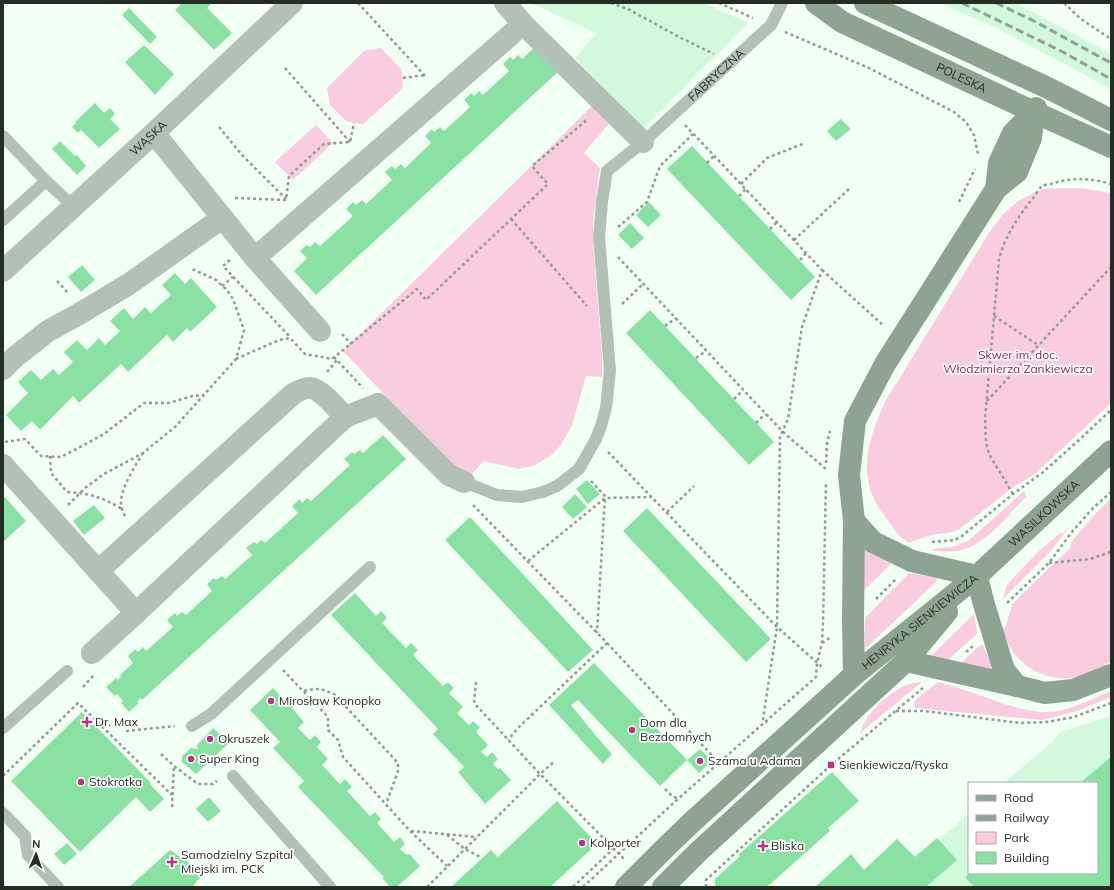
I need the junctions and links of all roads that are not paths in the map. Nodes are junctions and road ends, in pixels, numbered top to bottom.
1 (292, 3) edge
2 (505, 3) edge
3 (782, 3) edge
4 (816, 3) edge
5 (865, 3) edge
6 (523, 24) junction
7 (1046, 87) junction
8 (1034, 112) junction
9 (1111, 120) edge
10 (154, 133) junction
11 (3, 136) edge
12 (643, 142) junction
13 (1111, 147) edge
14 (46, 181) junction
15 (73, 206) junction
16 (220, 214) junction
17 (3, 220) edge
18 (255, 258) junction
19 (3, 271) edge
20 (320, 331) dead end
21 (3, 369) edge
22 (345, 417) junction
23 (1111, 451) edge
24 (3, 465) edge
25 (464, 482) joint
26 (854, 521) junction
27 (370, 567) dead end
28 (98, 571) junction
29 (977, 576) junction
30 (136, 613) junction
31 (92, 653) dead end
32 (906, 661) junction
33 (67, 671) dead end
34 (854, 675) junction
35 (1111, 675) edge
36 (1017, 686) junction
37 (192, 726) road end
38 (3, 728) edge
39 (233, 776) road end
40 (3, 813) edge
41 (669, 885) edge
42 (58, 887) edge
43 (330, 887) edge
44 (626, 887) edge

1 - 10 street, WĄSKA
2 - 6 street
3 - 12 lane, FABRYCZNA
4 - 8 main road, POLESKA
5 - 7 main road
6 - 12 street
6 - 18 street
7 - 8 main road
7 - 9 main road
8 - 13 main road, POLESKA
8 - 26 main road
10 - 15 street, WĄSKA
10 - 16 street
11 - 14 lane
12 - 25 lane, FABRYCZNA
14 - 15 lane
14 - 17 lane
15 - 19 street, WĄSKA
16 - 18 street
16 - 21 street
18 - 20 street
22 - 25 street
22 - 28 street
22 - 30 street
23 - 29 main road, WASILKOWSKA
24 - 28 street
26 - 29 main road
26 - 34 main road
27 - 37 lane
28 - 30 street
29 - 32 main road, HENRYKA SIENKIEWICZA
29 - 34 main road, HENRYKA SIENKIEWICZA
29 - 36 main road
30 - 31 street
32 - 36 main road
32 - 41 main road, HENRYKA SIENKIEWICZA
33 - 38 lane
34 - 44 main road, HENRYKA SIENKIEWICZA
35 - 36 main road
39 - 43 lane
40 - 42 lane

